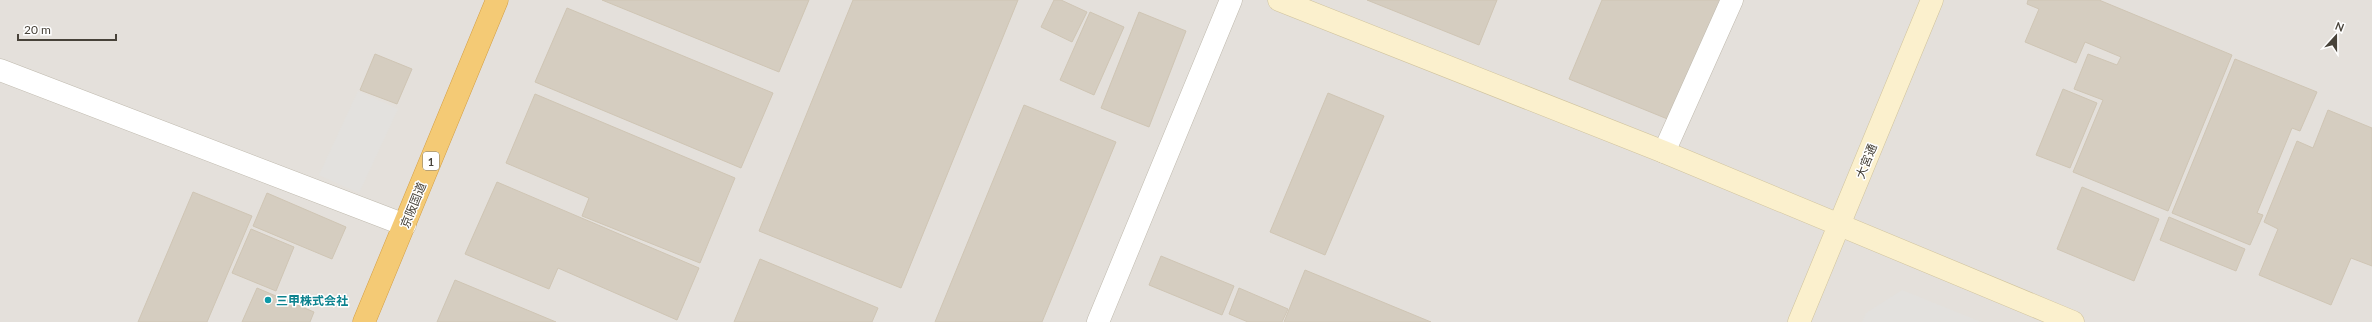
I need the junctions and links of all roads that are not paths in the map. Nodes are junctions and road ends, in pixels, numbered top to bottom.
1 (497, 0) edge
2 (1231, 0) edge
3 (1279, 0) edge
4 (1732, 0) edge
5 (1932, 0) edge
6 (0, 70) edge
7 (1664, 152) junction
8 (405, 225) junction
9 (1839, 226) junction
10 (364, 322) edge
11 (1098, 322) edge
12 (1799, 322) edge
13 (2073, 322) edge

1 - 8 highway, 京阪国道 / 1
2 - 11 street
3 - 7 street
4 - 7 street
5 - 9 street, 大宮通
6 - 8 street
7 - 9 street
8 - 10 highway, 京阪国道 / 1
9 - 12 street, 大宮通
9 - 13 street

